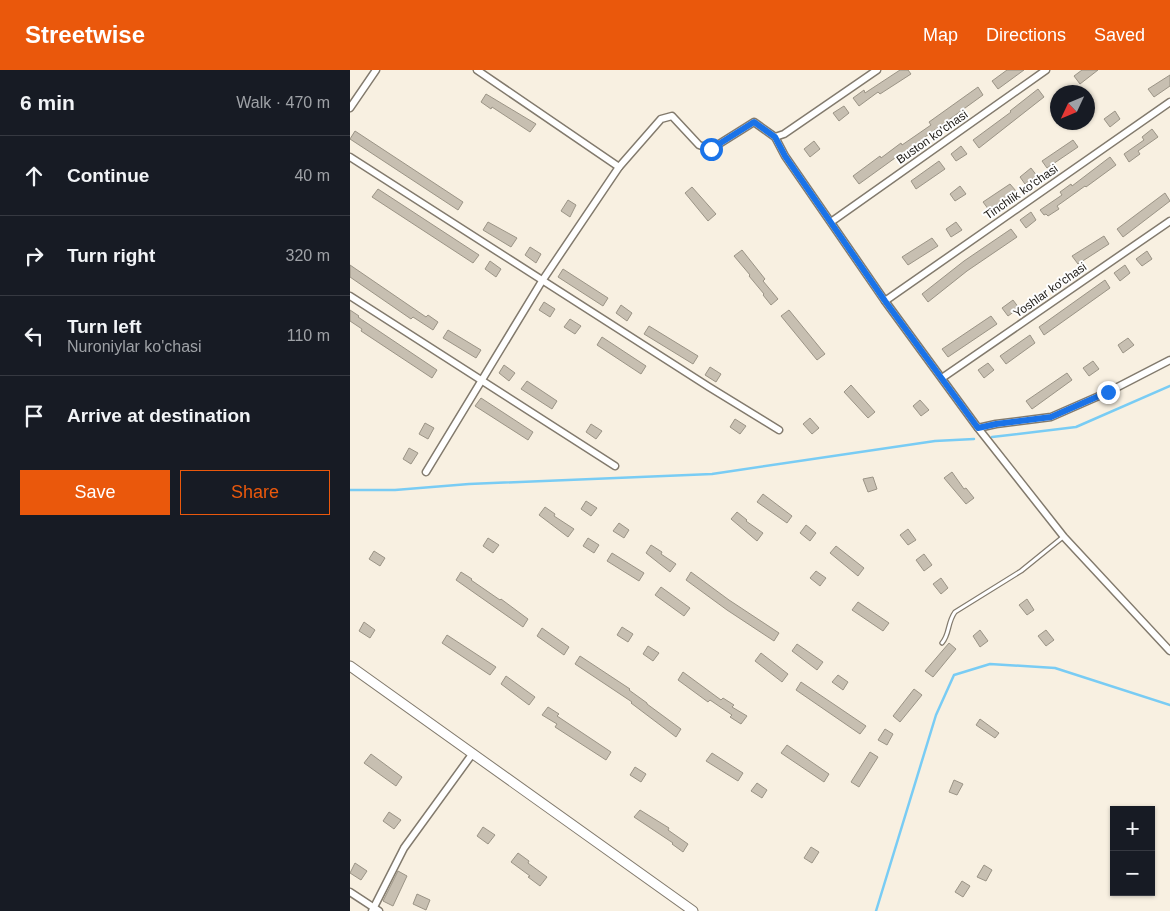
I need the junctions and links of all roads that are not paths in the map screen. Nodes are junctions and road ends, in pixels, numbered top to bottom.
1 (376, 70) edge
2 (477, 70) edge
3 (877, 70) edge
4 (1046, 70) edge
5 (1170, 102) edge
6 (350, 108) edge
7 (775, 137) junction
8 (350, 157) edge
9 (619, 167) junction
10 (1170, 221) edge
11 (831, 222) junction
12 (542, 280) junction
13 (350, 296) edge
14 (885, 301) junction
15 (1170, 360) edge
16 (942, 378) junction
17 (481, 381) junction
18 (978, 428) junction
19 (779, 430) dead end
20 (616, 466) dead end
21 (426, 472) dead end
22 (1064, 537) junction
23 (942, 643) dead end
24 (1170, 651) edge
25 (350, 666) edge
26 (473, 753) junction
27 (350, 892) edge
28 (375, 910) edge
29 (693, 911) edge

1 - 6 street
2 - 9 street
3 - 7 street
4 - 11 street, Buston ko'chasi
5 - 14 street, Tinchlik ko'chasi
7 - 9 street
7 - 11 street
8 - 12 street
9 - 12 street
10 - 16 street, Yoshlar ko'chasi
11 - 14 street
12 - 17 street
12 - 19 street
13 - 17 street
14 - 16 street
15 - 18 street
16 - 18 street
17 - 20 street
17 - 21 street
18 - 22 street
22 - 23 lane
22 - 24 street
25 - 26 main road
26 - 28 street
26 - 29 main road
27 - 28 street

